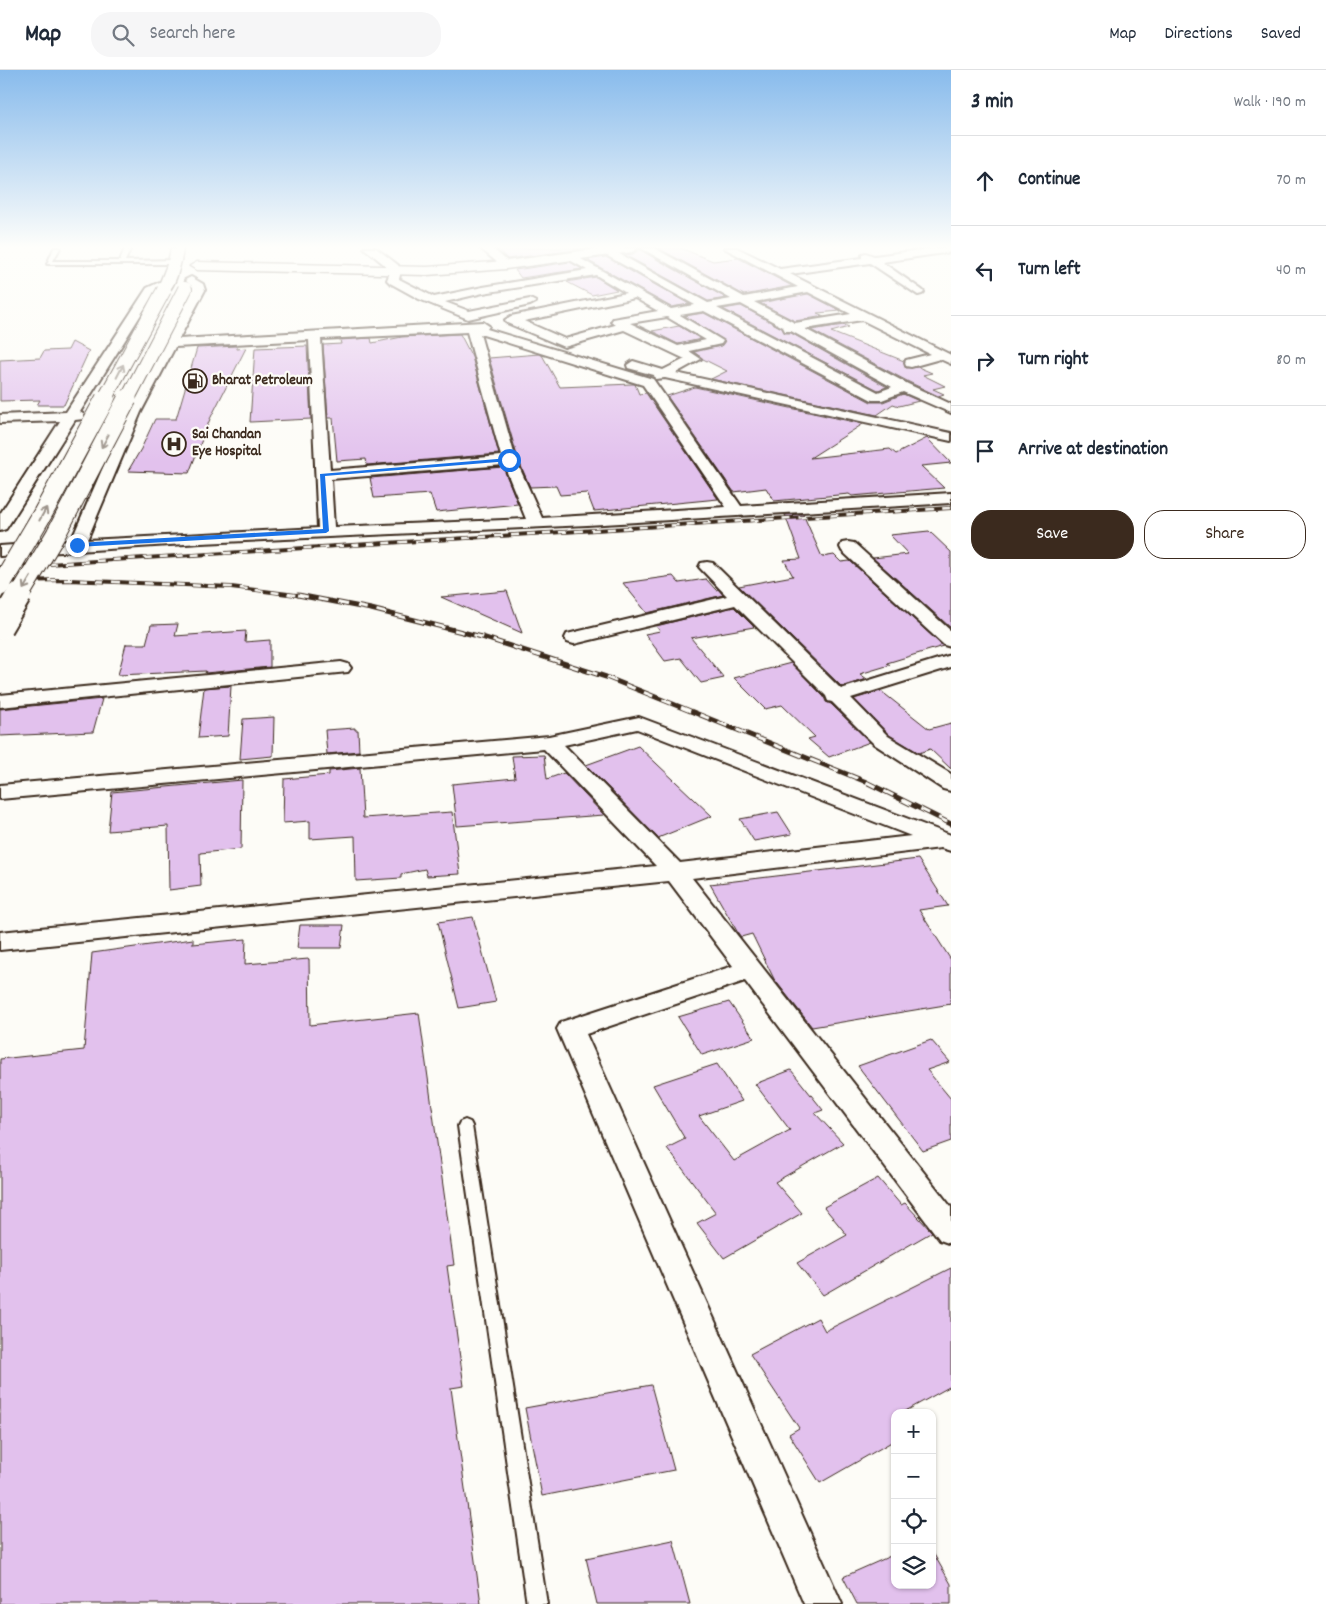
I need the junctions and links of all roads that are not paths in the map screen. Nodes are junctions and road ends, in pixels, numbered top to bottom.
1 (132, 320) edge
2 (147, 320) edge
3 (170, 320) edge
4 (183, 320) edge
5 (511, 320) joint
6 (544, 320) edge
7 (577, 320) edge
8 (630, 320) edge
9 (680, 320) edge
10 (729, 320) edge
11 (776, 320) edge
12 (841, 320) edge
13 (869, 320) edge
14 (626, 326) junction
15 (472, 328) junction
16 (792, 328) junction
17 (601, 332) junction
18 (315, 334) junction
19 (755, 334) junction
20 (579, 338) junction
21 (726, 340) junction
22 (564, 342) junction
23 (171, 343) junction
24 (677, 350) junction
25 (946, 358) edge
26 (911, 363) dead end
27 (663, 374) junction
28 (648, 382) junction
29 (903, 387) junction
30 (877, 397) junction
31 (951, 409) edge
32 (134, 412) junction
33 (843, 413) junction
34 (69, 416) junction
35 (0, 419) edge
36 (951, 437) edge
37 (509, 460) junction
38 (322, 475) junction
39 (951, 498) edge
40 (736, 510) junction
41 (536, 523) junction
42 (0, 526) edge
43 (326, 531) junction
44 (77, 545) junction
45 (848, 548) dead end
46 (0, 551) edge
47 (707, 567) dead end
48 (0, 586) edge
49 (738, 599) junction
50 (0, 627) edge
51 (574, 638) dead end
52 (951, 641) edge
53 (951, 661) edge
54 (341, 668) dead end
55 (835, 697) junction
56 (0, 701) edge
57 (549, 742) junction
58 (951, 784) edge
59 (0, 792) edge
60 (949, 840) edge
61 (675, 872) junction
62 (0, 941) edge
63 (750, 970) junction
64 (465, 1126) dead end
65 (951, 1230) edge
66 (538, 1604) edge
67 (823, 1604) edge

1 - 34 street
48 -> 2 main road, bridge
3 -> 50 main road, bridge
4 - 23 street
5 - 15 street
5 - 22 street
6 - 20 street
7 - 17 street
8 - 14 street
9 - 21 street
10 - 19 street
11 - 16 street
12 - 16 street
13 - 25 street
14 - 17 street
14 - 24 street
15 - 18 street
15 - 28 street
15 - 37 street
16 - 19 street
16 - 29 street
17 - 20 street
18 - 23 street
18 - 38 street
19 - 21 street
19 - 30 street
20 - 22 street
21 - 24 street
22 - 27 street
23 - 32 street
24 - 27 street
25 - 26 street
27 - 28 street
27 - 33 street
28 - 40 street
29 - 30 street
29 - 31 street
30 - 33 street
32 - 34 street
32 - 44 street
33 - 36 street
34 - 35 street
34 - 42 street
37 - 38 street
37 - 41 street
38 - 43 street
39 - 40 street
40 - 41 street
41 - 43 street
43 - 44 street
44 - 46 street
45 - 52 street
47 - 49 street
49 - 51 street
49 - 55 street
53 - 55 street
54 - 56 street
55 - 58 street
57 - 59 street
57 - 60 street
57 - 61 street
60 - 61 street
61 - 62 street
61 - 63 street
63 - 65 street
63 - 67 street
64 - 66 lane

